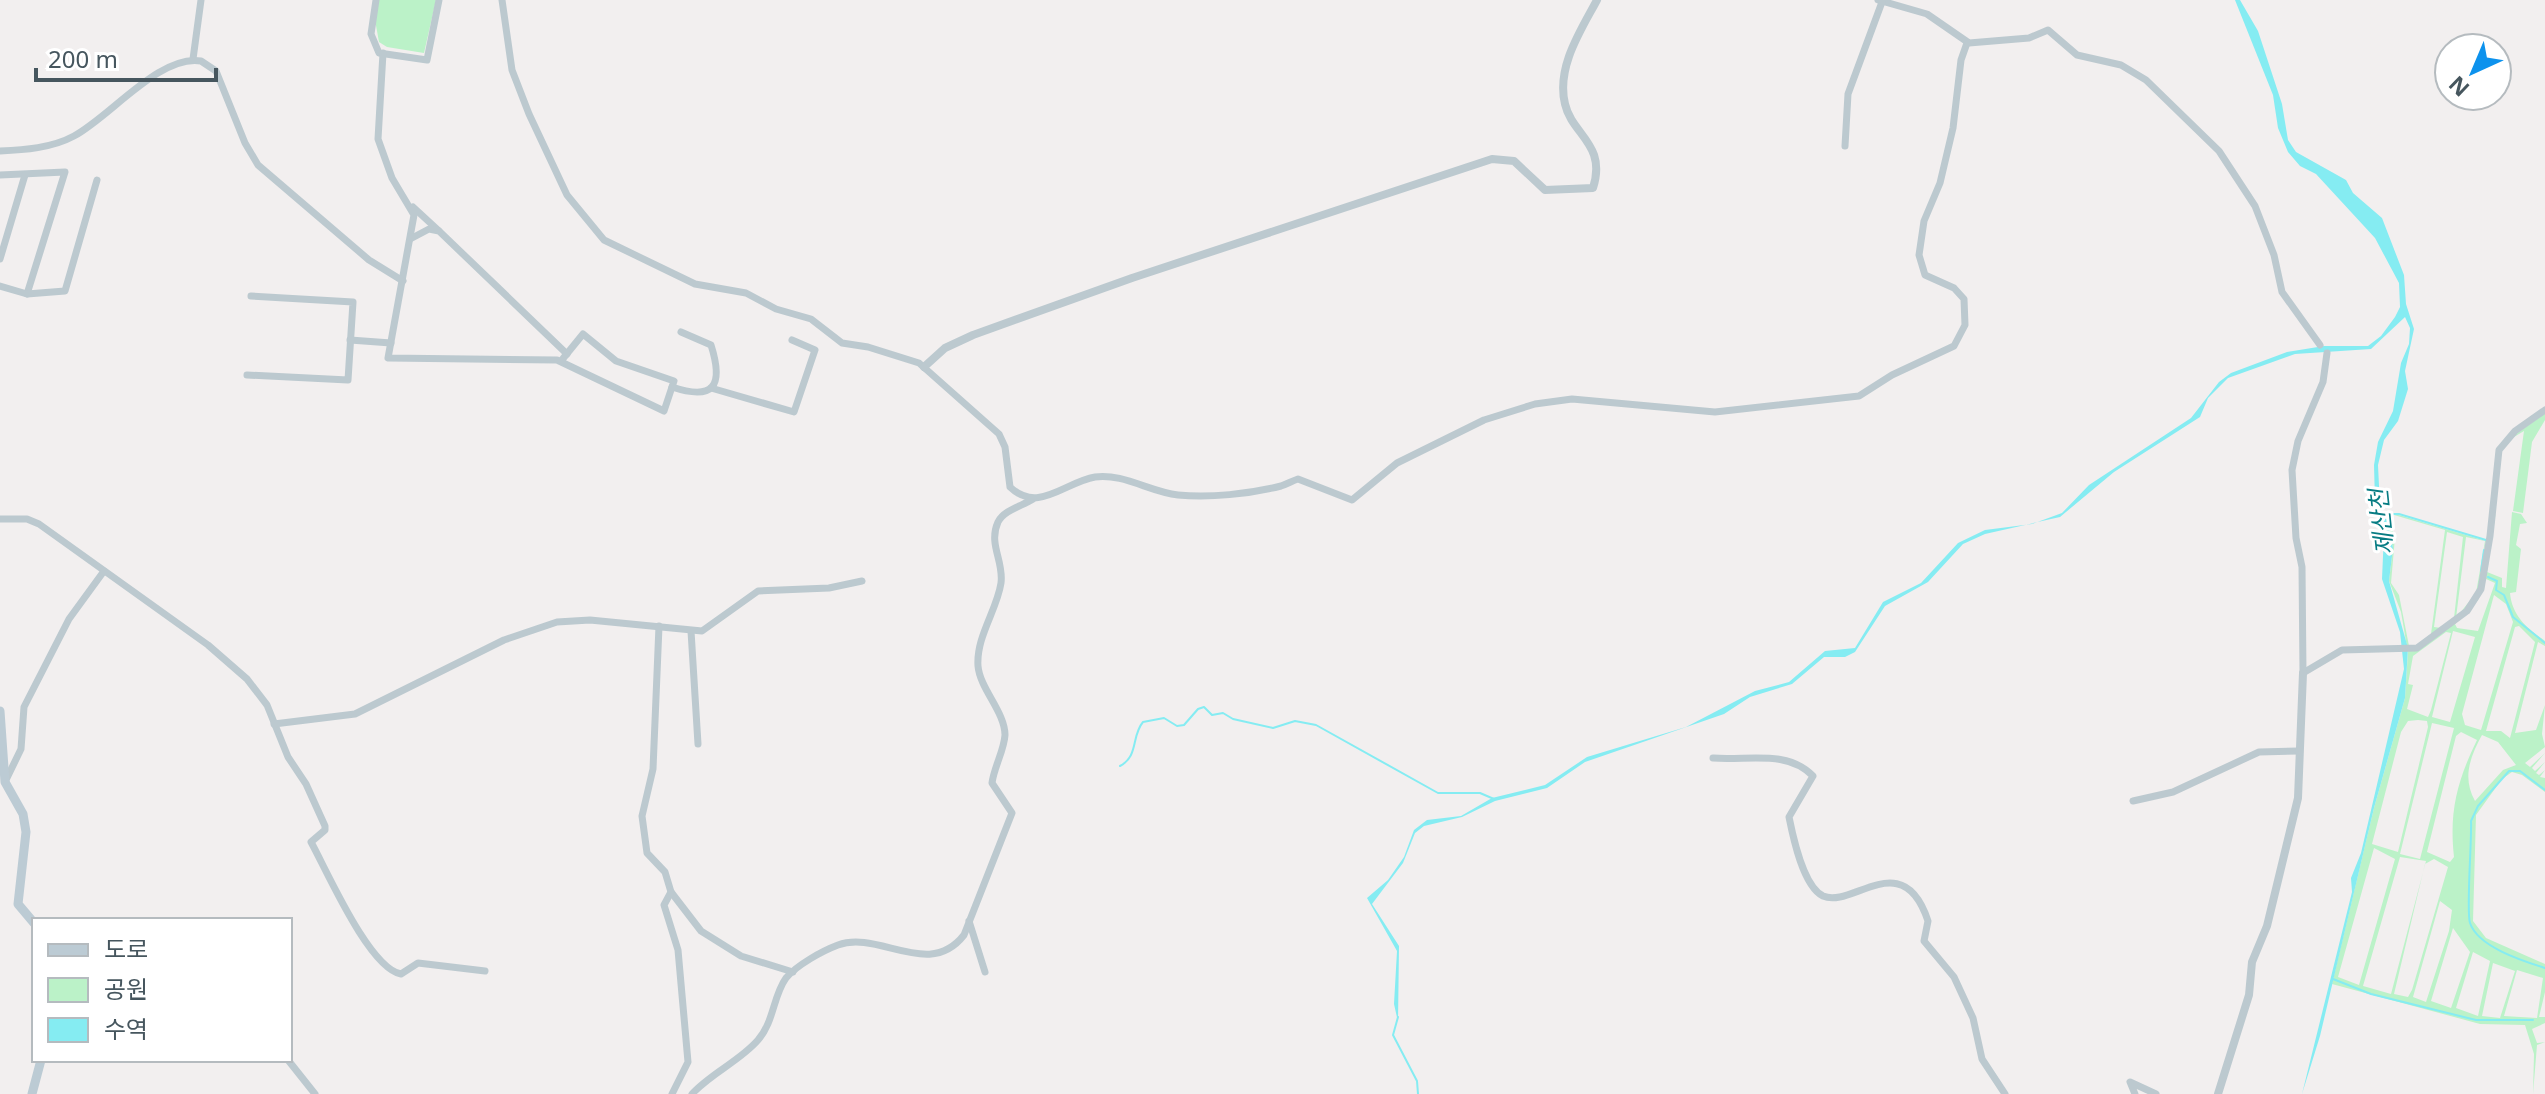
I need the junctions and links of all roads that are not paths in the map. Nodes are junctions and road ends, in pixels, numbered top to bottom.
1 (201, 0) edge
2 (376, 0) edge
3 (439, 0) edge
4 (502, 0) edge
5 (1597, 0) edge
6 (1880, 1) edge
7 (1967, 43) junction
8 (383, 53) junction
9 (193, 59) junction
10 (1845, 146) dead end
11 (0, 151) edge
12 (0, 175) edge
13 (25, 175) junction
14 (97, 180) dead end
15 (408, 203) junction
16 (439, 231) junction
17 (411, 240) junction
18 (0, 259) edge
19 (406, 266) junction
20 (382, 268) junction
21 (403, 281) junction
22 (0, 286) edge
23 (27, 294) junction
24 (251, 296) dead end
25 (681, 332) dead end
26 (350, 340) junction
27 (792, 340) dead end
28 (391, 343) junction
29 (2320, 345) dead end
30 (2327, 353) dead end
31 (564, 358) junction
32 (924, 367) junction
33 (247, 375) dead end
34 (672, 387) junction
35 (711, 388) junction
36 (2545, 410) edge
37 (1035, 498) junction
38 (0, 519) edge
39 (104, 571) junction
40 (862, 581) dead end
41 (659, 626) junction
42 (691, 631) junction
43 (2303, 673) junction
44 (0, 711) edge
45 (274, 724) junction
46 (698, 744) dead end
47 (2299, 751) junction
48 (1713, 758) dead end
49 (5, 782) junction
50 (2133, 801) dead end
51 (671, 892) junction
52 (32, 919) edge
53 (968, 921) junction
54 (485, 971) dead end
55 (793, 972) junction
56 (985, 972) dead end
57 (40, 1062) edge
58 (290, 1062) edge
59 (32, 1094) edge
60 (315, 1094) edge
61 (672, 1094) edge
62 (692, 1094) edge
63 (2005, 1094) edge
64 (2135, 1094) edge
65 (2156, 1094) edge
66 (2218, 1094) edge

1 - 9 street
2 - 8 street
3 - 8 street
4 - 32 street
5 - 32 street
6 - 7 street
6 - 10 street
7 - 29 street
7 - 37 street
8 - 15 street
9 - 11 street
9 - 20 street
12 - 13 street
13 - 18 street
13 - 23 street
14 - 23 street
15 - 16 street
15 - 17 street
16 - 17 street
16 - 31 street
17 - 19 street
19 - 20 street
19 - 21 street
20 - 21 street
21 - 28 street
22 - 23 street
24 - 26 street
25 - 35 street
26 - 28 street
26 - 33 street
27 - 35 street
28 - 31 street
30 - 43 street
31 - 34 street
31 - 34 street
32 - 37 street
34 - 35 street
36 - 43 street
37 - 53 street
38 - 39 street
39 - 45 street
39 - 49 street
40 - 42 street
41 - 42 street
41 - 45 street
41 - 51 street
42 - 46 street
43 - 47 street
44 - 49 main road
45 - 54 street
47 - 50 street
47 - 66 street
48 - 63 street
49 - 52 main road
51 - 55 street
51 - 61 street
53 - 55 street
53 - 56 street
55 - 62 street
57 - 59 main road
58 - 60 street
64 - 65 street

